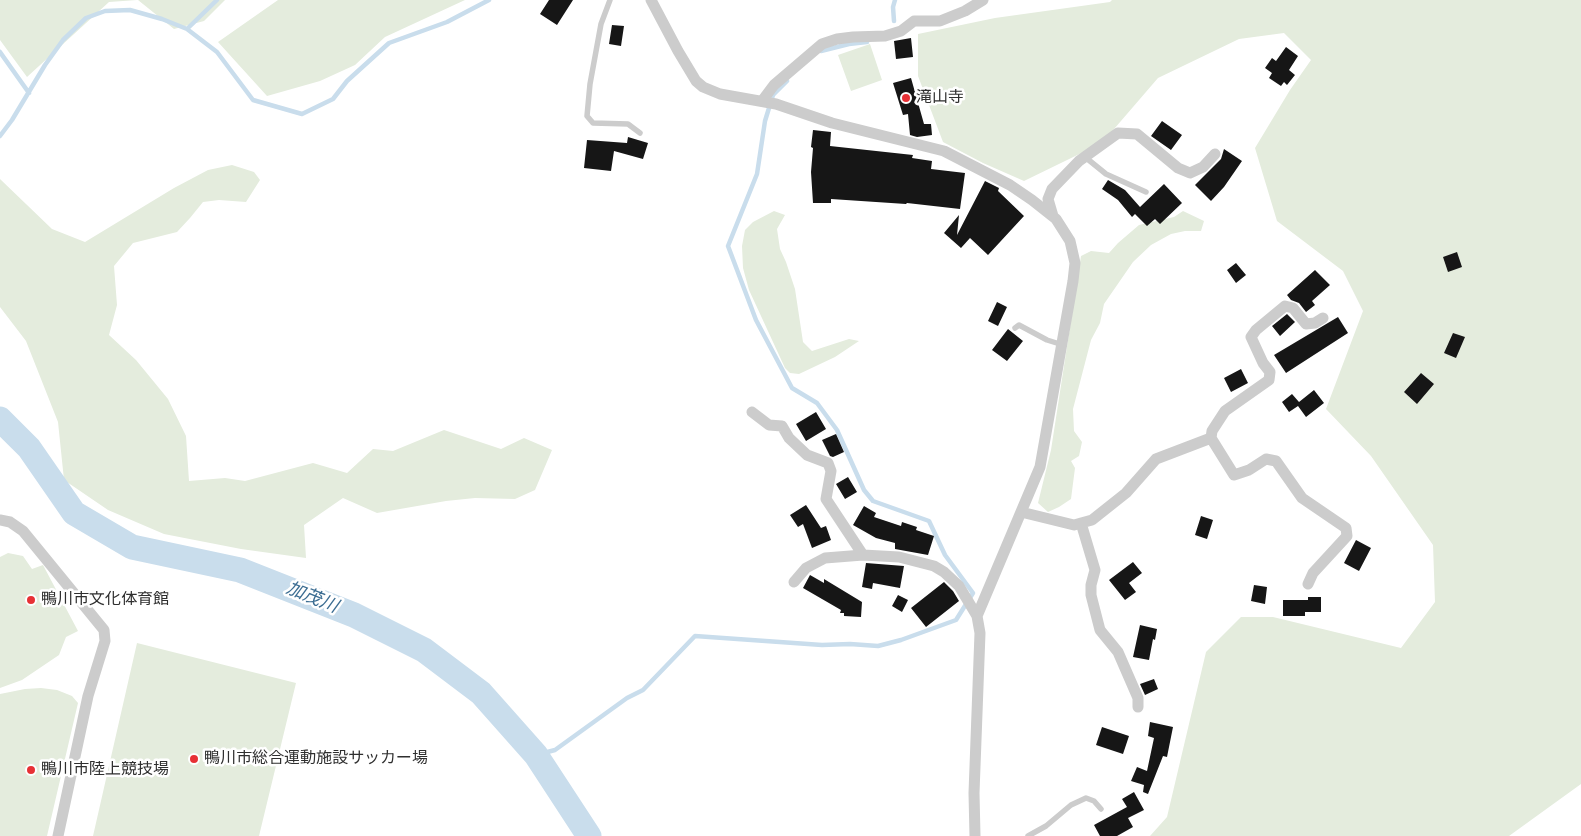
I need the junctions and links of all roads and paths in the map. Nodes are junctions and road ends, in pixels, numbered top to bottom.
1 (610, 0) edge
2 (651, 0) edge
3 (983, 0) edge
4 (768, 102) junction
5 (640, 133) dead end
6 (1214, 154) dead end
7 (1085, 157) junction
8 (1146, 192) dead end
9 (1053, 216) junction
10 (1323, 318) dead end
11 (1015, 328) dead end
12 (1062, 345) junction
13 (752, 412) dead end
14 (1211, 438) junction
15 (1021, 512) junction
16 (0, 520) edge
17 (1081, 523) junction
18 (863, 554) junction
19 (794, 582) dead end
20 (1308, 584) dead end
21 (977, 616) junction
22 (1138, 707) dead end
23 (1101, 809) dead end
24 (58, 836) edge
25 (975, 836) edge
26 (1028, 836) edge

1 - 5 lane
2 - 4 street
3 - 4 street
4 - 9 street
6 - 7 street
7 - 8 lane
7 - 9 street
9 - 12 street
10 - 14 street
11 - 12 lane
12 - 15 street
13 - 18 street
14 - 17 street
14 - 20 street
15 - 17 street
15 - 21 street
16 - 24 street
17 - 22 street
18 - 19 street
18 - 21 street
21 - 25 street
23 - 26 lane

